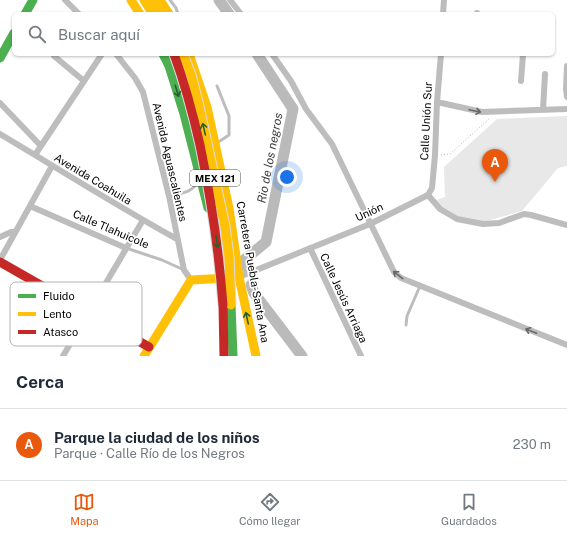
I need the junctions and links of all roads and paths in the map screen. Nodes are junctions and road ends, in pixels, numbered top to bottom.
1 (33, 0) edge
2 (65, 0) edge
3 (131, 0) edge
4 (144, 0) edge
5 (154, 0) edge
6 (160, 0) edge
7 (170, 0) edge
8 (230, 0) edge
9 (444, 0) edge
10 (26, 12) edge
11 (77, 12) edge
12 (139, 12) edge
13 (152, 12) edge
14 (162, 12) edge
15 (168, 12) edge
16 (177, 12) edge
17 (239, 12) edge
18 (443, 12) edge
19 (12, 37) edge
20 (54, 56) dead end
21 (101, 56) edge
22 (118, 56) edge
23 (164, 56) edge
24 (175, 56) edge
25 (184, 56) edge
26 (190, 56) edge
27 (273, 56) edge
28 (441, 56) edge
29 (522, 56) edge
30 (0, 58) edge
31 (567, 66) edge
32 (545, 74) dead end
33 (84, 81) junction
34 (521, 81) dead end
35 (218, 86) dead end
36 (567, 97) edge
37 (436, 102) junction
38 (0, 103) edge
39 (567, 109) edge
40 (543, 110) junction
41 (498, 112) junction
42 (0, 134) edge
43 (215, 144) junction
44 (41, 146) junction
45 (35, 155) junction
46 (435, 155) junction
47 (52, 166) junction
48 (200, 177) junction
49 (428, 195) junction
50 (169, 196) junction
51 (30, 206) junction
52 (142, 220) junction
53 (214, 221) junction
54 (370, 224) junction
55 (567, 225) edge
56 (15, 232) junction
57 (0, 237) edge
58 (177, 239) junction
59 (126, 248) junction
60 (310, 248) junction
61 (0, 261) edge
62 (184, 270) junction
63 (240, 277) junction
64 (191, 280) junction
65 (36, 282) edge
66 (106, 282) edge
67 (420, 286) junction
68 (227, 305) junction
69 (406, 325) dead end
70 (142, 344) edge
71 (567, 345) edge
72 (69, 346) edge
73 (149, 348) junction
74 (63, 356) edge
75 (144, 356) edge
76 (224, 356) edge
77 (233, 356) edge
78 (256, 356) edge
79 (361, 356) edge

1 - 10 main road
2 - 11 street
3 - 12 main road
4 - 13 main road
5 - 14 main road
6 - 15 main road
7 - 16 lane
8 - 17 street
9 - 18 street
19 - 30 main road
20 - 33 street
21 - 33 street
22 - 50 street, Avenida Aguascalientes
23 -> 48 main road
24 - 53 main road, MEX 121, bridge
68 -> 25 main road, MEX 121, bridge
26 - 43 main road, Carretera Puebla-Santa Ana
27 - 54 street
28 - 37 street, Calle Unión Sur
29 - 34 street
31 - 36 street
32 - 40 street
33 - 44 street
35 - 43 lane
37 -> 41 street
37 - 46 street, Calle Unión Sur
38 - 44 street
39 - 40 street
40 - 41 street
41 - 46 path
42 - 45 street, Avenida Coahuila
43 - 63 main road, Carretera Puebla-Santa Ana
44 - 45 street
45 - 47 street, Avenida Coahuila
46 - 49 street, Calle Unión Sur
47 - 51 street
47 - 52 street, Avenida Coahuila
48 - 50 lane
48 - 53 main road
49 - 54 street, Unión
49 - 55 street
50 - 58 street, Avenida Aguascalientes
51 - 56 street
51 - 59 street, Calle Tlahuicole
52 - 58 street, Avenida Coahuila
52 - 59 street
53 -> 68 main road, MEX 121, bridge
54 - 60 street, Unión
67 -> 54 street
56 - 57 street
56 - 61 street
58 - 62 street, Avenida Aguascalientes
59 - 62 lane, Calle Tlahuicole
59 - 66 street
60 - 63 street, Unión
60 - 79 street, Calle Jesús Arriaga
61 - 65 main road
62 - 64 street, Avenida Aguascalientes
63 - 64 main road
78 -> 63 main road, Carretera Puebla-Santa Ana
64 - 73 main road
67 - 69 lane
71 -> 67 street
68 - 76 main road, MEX 121
68 - 77 main road, MEX 121
70 - 73 main road
72 - 74 street
73 - 75 main road

